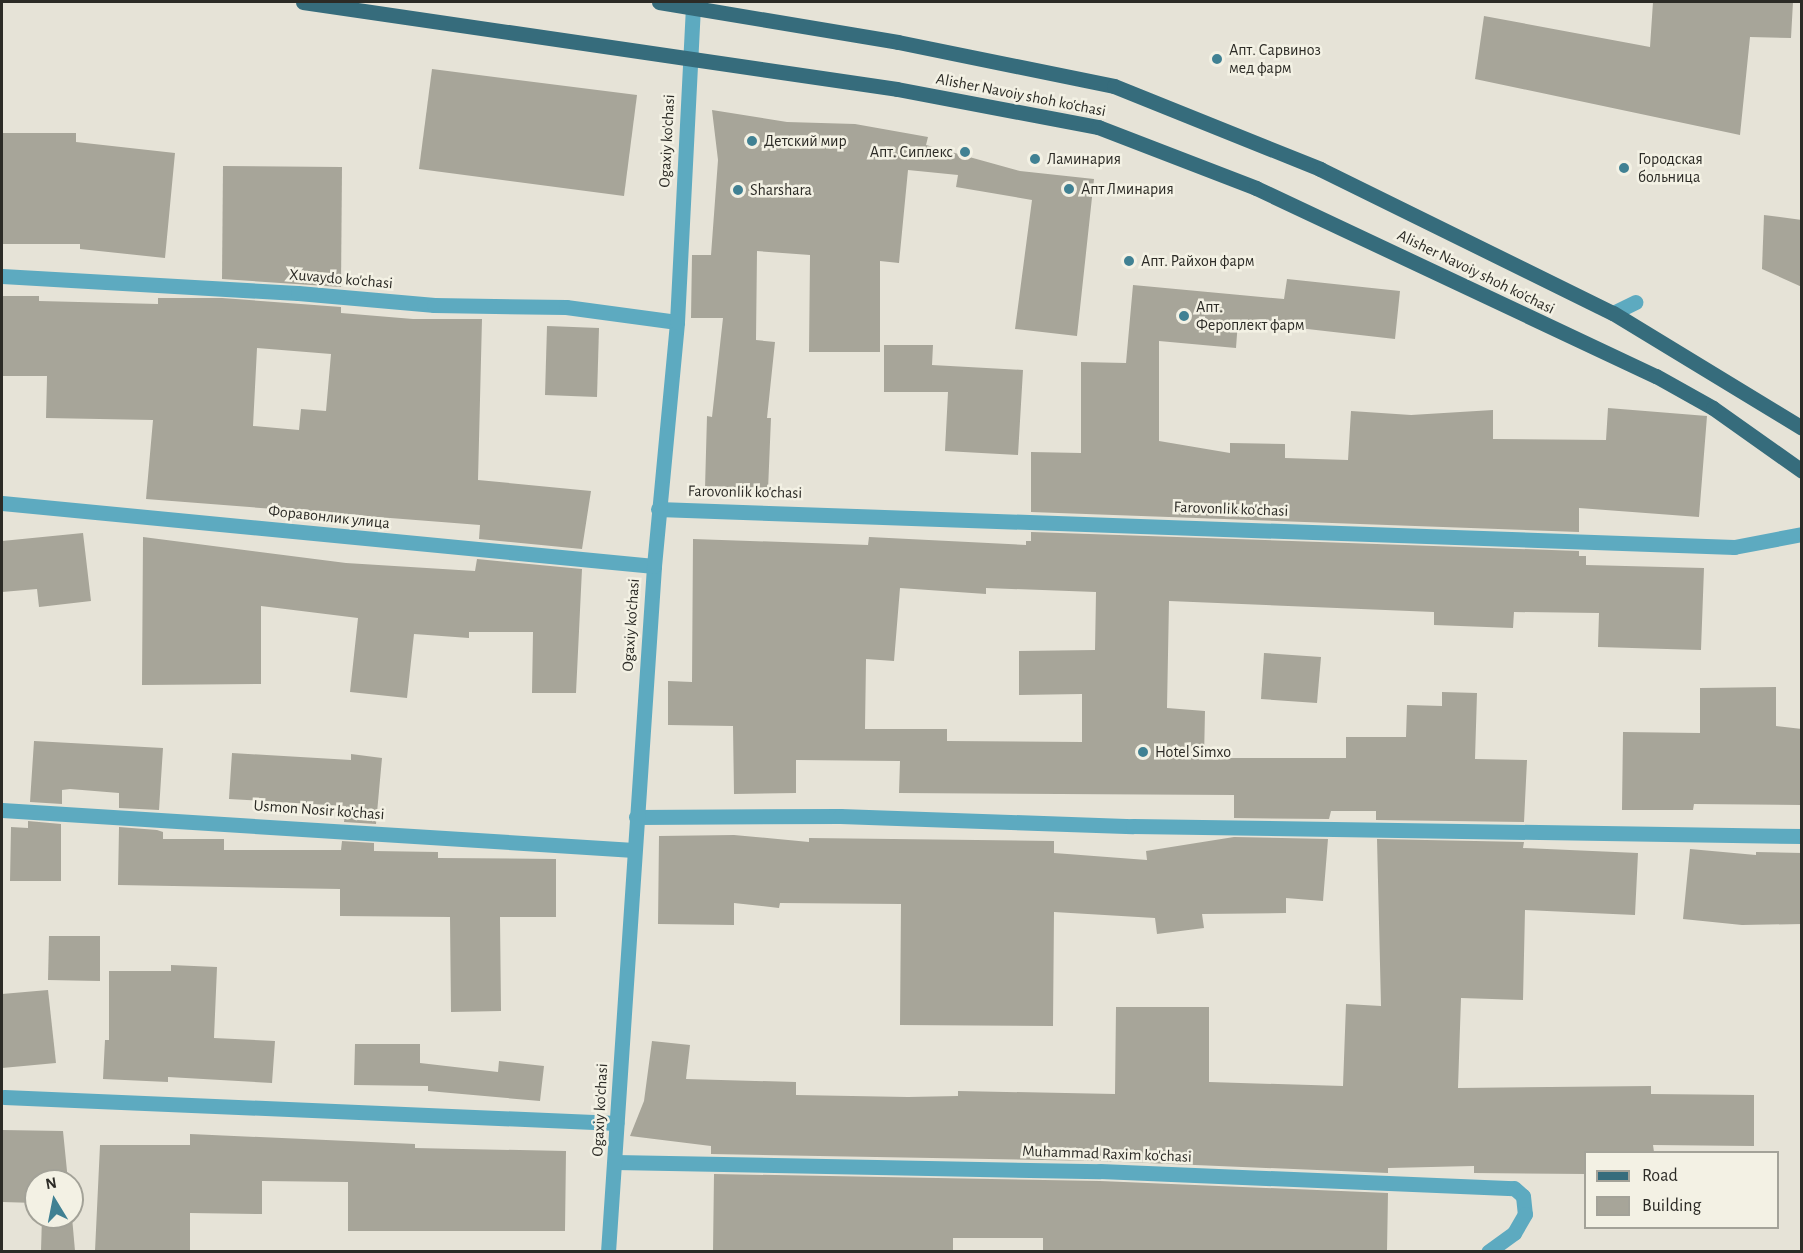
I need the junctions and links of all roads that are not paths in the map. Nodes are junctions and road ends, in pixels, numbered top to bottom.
1 (303, 2) edge
2 (659, 2) edge
3 (693, 4) edge
4 (689, 60) junction
5 (2, 276) edge
6 (1636, 302) dead end
7 (1613, 313) junction
8 (677, 322) junction
9 (1802, 428) edge
10 (1802, 471) edge
11 (2, 503) edge
12 (658, 509) junction
13 (1802, 534) edge
14 (654, 566) junction
15 (2, 810) edge
16 (636, 817) junction
17 (1802, 836) edge
18 (634, 850) junction
19 (4, 1097) dead end
20 (616, 1123) junction
21 (615, 1162) junction
22 (608, 1251) edge
23 (1488, 1251) edge

1 - 4 main road, Alisher Navoiy shoh ko'chasi
2 - 3 main road, Alisher Navoiy shoh ko'chasi
3 - 4 street, Ogaxiy ko'chasi
3 - 7 main road, Alisher Navoiy shoh ko'chasi
4 - 8 street, Ogaxiy ko'chasi
4 - 10 main road, Alisher Navoiy shoh ko'chasi
5 - 8 street, Xuvaydo ko'chasi
6 - 7 street
7 - 9 main road, Alisher Navoiy shoh ko'chasi
8 - 12 street, Ogaxiy ko'chasi
11 - 14 street, Форавонлик улица
12 - 13 street, Farovonlik ko'chasi
12 - 14 street, Ogaxiy ko'chasi
14 - 16 street, Ogaxiy ko'chasi
15 - 18 street, Usmon Nosir ko'chasi
16 - 17 street
16 - 18 street, Ogaxiy ko'chasi
18 - 20 street, Ogaxiy ko'chasi
19 - 20 street
20 - 21 street, Ogaxiy ko'chasi
21 - 22 street, Ogaxiy ko'chasi
21 - 23 street, Muhammad Raxim ko'chasi

